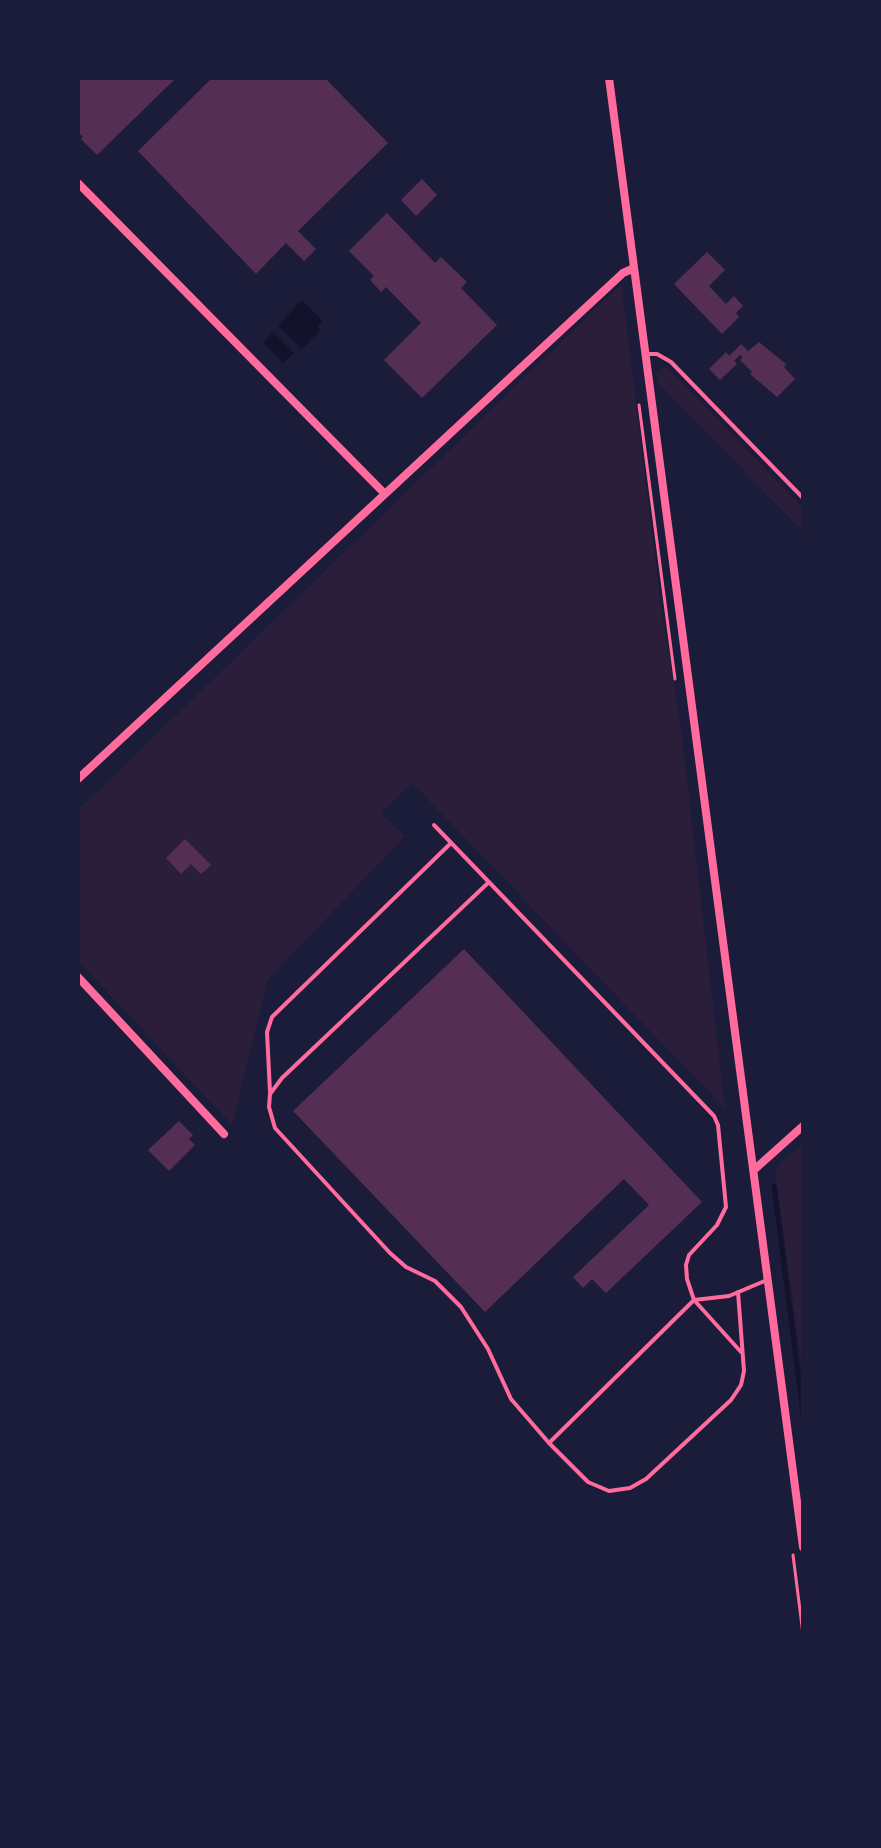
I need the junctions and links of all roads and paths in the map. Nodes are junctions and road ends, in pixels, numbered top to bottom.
1 (609, 78) edge
2 (78, 183) edge
3 (634, 268) junction
4 (645, 354) junction
5 (385, 494) junction
6 (803, 498) edge
7 (78, 779) edge
8 (434, 825) dead end
9 (451, 843) junction
10 (489, 882) junction
11 (78, 977) edge
12 (270, 1094) junction
13 (803, 1126) edge
14 (224, 1134) dead end
15 (755, 1169) junction
16 (769, 1279) junction
17 (738, 1292) junction
18 (694, 1300) junction
19 (742, 1353) junction
20 (549, 1443) junction
21 (803, 1547) edge

1 - 3 street
2 - 5 street
3 - 4 street
3 - 5 street
4 - 6 lane
4 - 15 street
5 - 7 street
8 - 9 lane
9 - 10 lane
9 - 12 lane
10 - 12 lane
10 - 18 lane
11 - 14 street
12 - 20 lane
13 - 15 street
15 - 16 street
16 - 17 lane
16 - 21 street
17 - 18 lane
17 - 19 lane
18 - 19 lane
18 - 20 lane
19 - 20 lane

